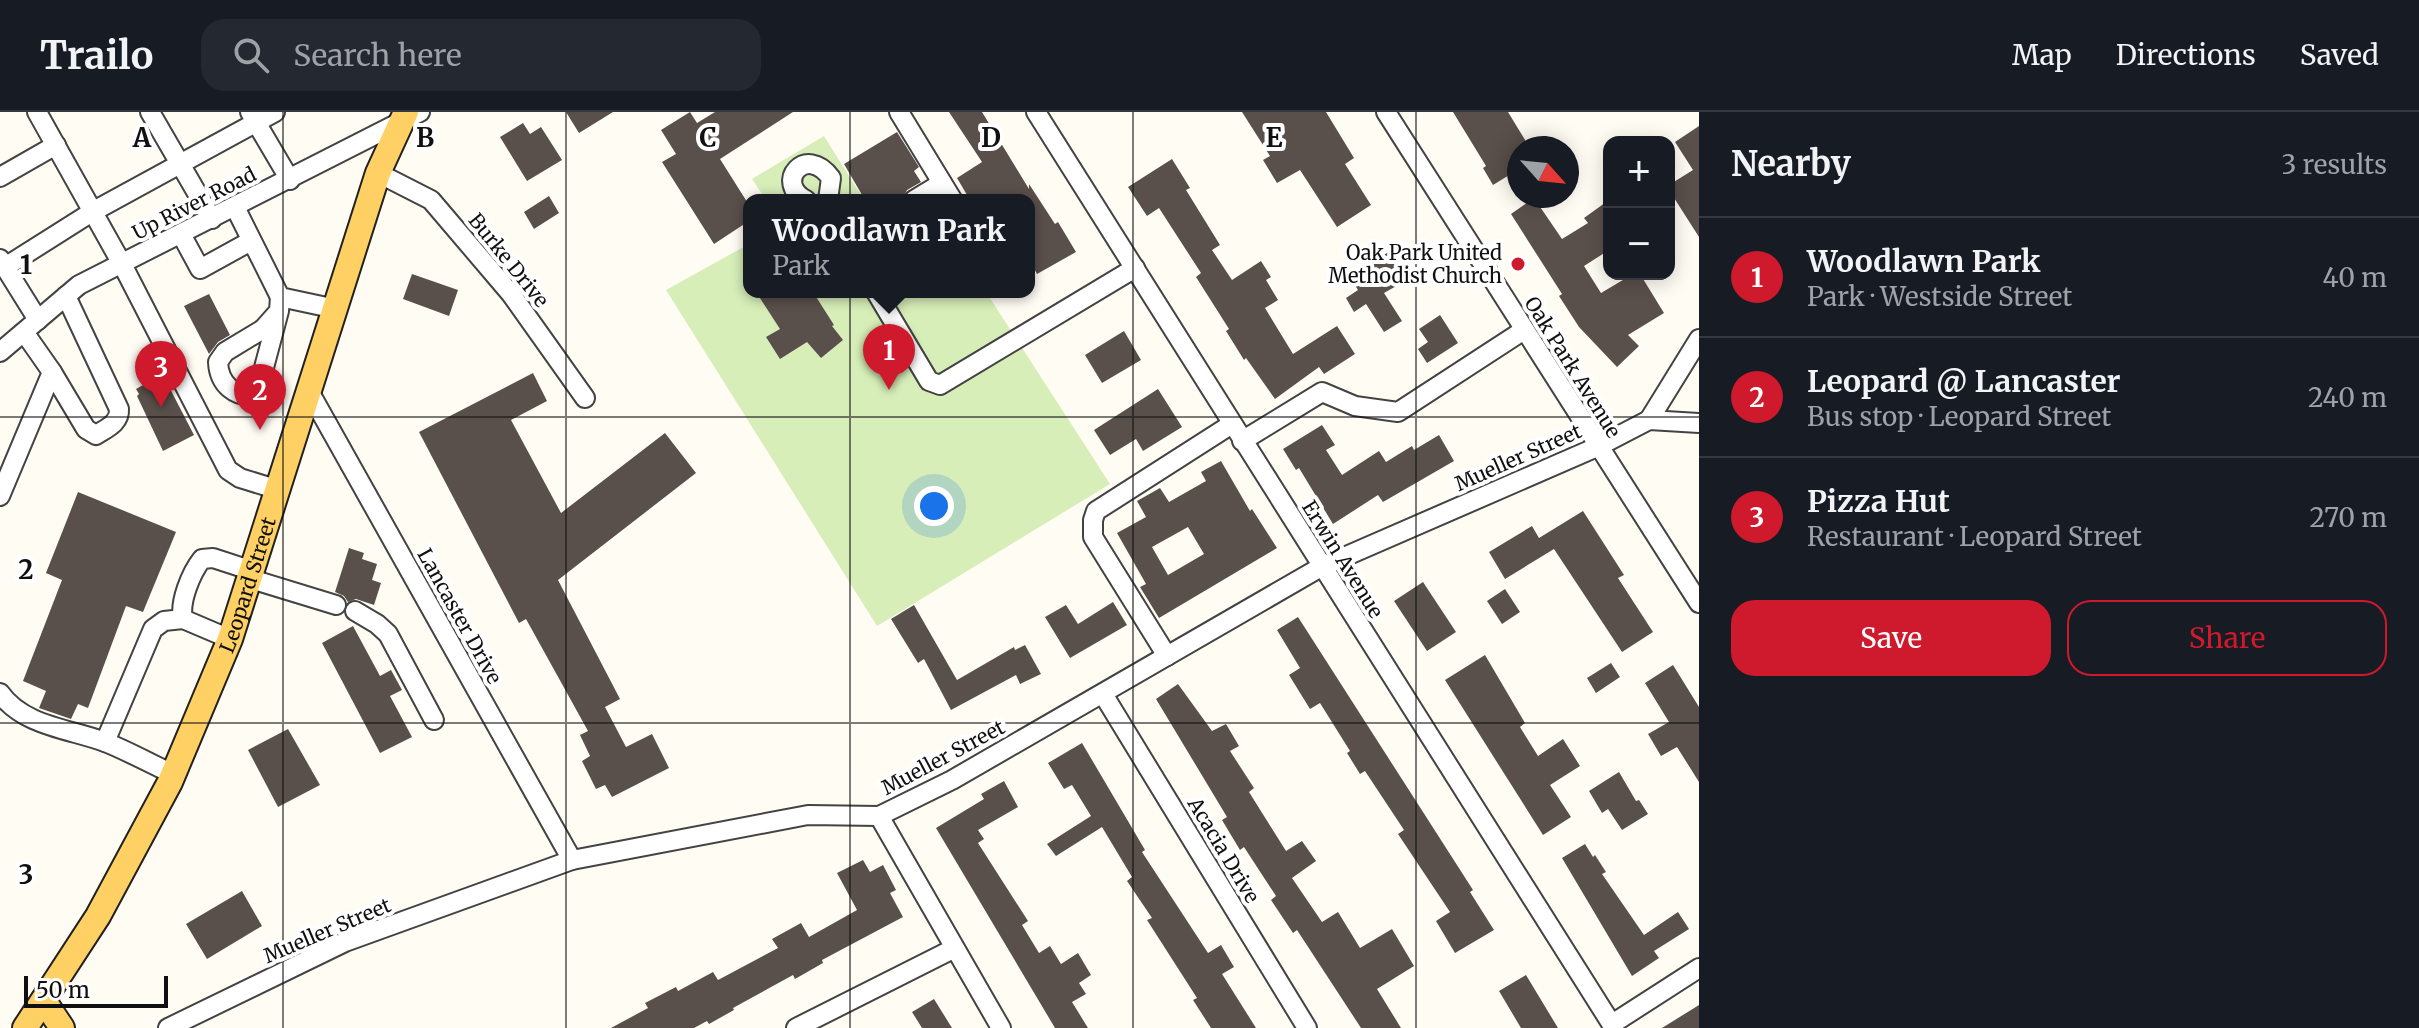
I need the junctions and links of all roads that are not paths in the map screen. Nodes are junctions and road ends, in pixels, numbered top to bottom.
1 (37, 112) edge
2 (150, 112) edge
3 (275, 112) edge
4 (899, 112) edge
5 (1036, 112) edge
6 (1386, 112) edge
7 (408, 116) edge
8 (253, 118) edge
9 (56, 145) junction
10 (180, 164) junction
11 (378, 173) junction
12 (0, 177) edge
13 (290, 180) junction
14 (947, 191) edge
15 (797, 194) edge
16 (829, 194) edge
17 (235, 207) junction
18 (92, 212) junction
19 (212, 219) junction
20 (181, 234) junction
21 (251, 241) junction
22 (3, 263) edge
23 (122, 264) junction
24 (1135, 268) junction
25 (66, 296) junction
26 (880, 298) edge
27 (279, 304) junction
28 (336, 309) junction
29 (31, 326) junction
30 (1524, 330) junction
31 (1699, 339) edge
32 (0, 352) edge
33 (52, 372) junction
34 (310, 393) junction
35 (585, 398) dead end
36 (1649, 420) junction
37 (1699, 423) edge
38 (1232, 424) junction
39 (1242, 441) junction
40 (1597, 447) junction
41 (279, 490) junction
42 (0, 496) edge
43 (1321, 567) junction
44 (252, 575) junction
45 (1699, 603) edge
46 (336, 605) dead end
47 (355, 611) dead end
48 (183, 619) junction
49 (230, 639) junction
50 (1167, 656) junction
51 (0, 693) edge
52 (1103, 694) junction
53 (434, 720) dead end
54 (105, 742) junction
55 (173, 774) junction
56 (879, 816) junction
57 (572, 860) junction
58 (953, 949) junction
59 (1699, 968) edge
60 (44, 1001) junction
61 (1613, 1026) edge
62 (25, 1028) edge
63 (62, 1028) edge
64 (168, 1028) edge
65 (796, 1028) edge
66 (1001, 1028) edge
67 (1307, 1028) edge

1 - 9 street
2 - 10 street
3 - 8 street
4 - 14 street
5 - 24 street, Erwin Avenue
6 - 30 street, Oak Park Avenue
7 - 11 main road, Leopard Street
7 - 13 street, Up River Road
8 - 10 street
8 - 13 street
9 - 12 street
9 - 18 street
10 - 18 street
10 - 19 street
11 - 28 main road, Leopard Street
11 - 35 street, Burke Drive
13 - 17 street, Up River Road
15 - 16 street
17 - 19 street, Up River Road
17 - 21 street
18 - 22 street
18 - 23 street
19 - 20 street, Up River Road
20 - 21 street
20 - 23 street, Up River Road
21 - 27 street
22 - 29 street
23 - 25 street, Up River Road
23 - 41 street
24 - 26 street
24 - 38 street, Erwin Avenue
25 - 29 street, Up River Road
25 - 33 street
27 - 27 street
27 - 28 street
28 - 34 main road, Leopard Street
29 - 32 street, Up River Road
29 - 33 street
30 - 39 street
30 - 40 street, Oak Park Avenue
31 - 36 street
33 - 42 street
34 - 41 main road, Leopard Street
34 - 57 street, Lancaster Drive
36 - 37 street
36 - 40 street, Mueller Street
38 - 39 street, Erwin Avenue
38 - 50 street
39 - 43 street, Erwin Avenue
40 - 43 street, Mueller Street
40 - 45 street, Oak Park Avenue
41 - 44 main road, Leopard Street
43 - 50 street, Mueller Street
43 - 61 street, Erwin Avenue
44 - 46 street
44 - 48 street
44 - 49 main road, Leopard Street
47 - 53 street
48 - 49 street
48 - 54 street
49 - 55 main road, Leopard Street
50 - 52 street, Mueller Street
51 - 54 street
52 - 56 street, Mueller Street
52 - 67 street, Acacia Drive
54 - 55 street
55 - 60 main road, Leopard Street
56 - 57 street, Mueller Street
56 - 58 street
57 - 64 street, Mueller Street
58 - 65 street
58 - 66 street
59 - 61 street
60 - 62 main road, Leopard Street
60 - 63 main road

